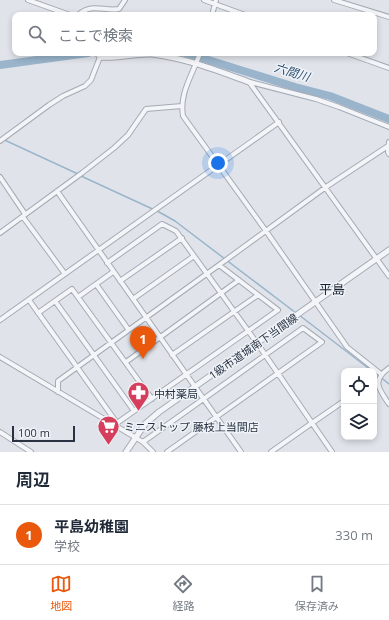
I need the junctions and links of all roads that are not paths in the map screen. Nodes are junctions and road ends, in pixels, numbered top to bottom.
1 (28, 0) edge
2 (125, 0) edge
3 (204, 0) edge
4 (334, 0) edge
5 (216, 2) edge
6 (62, 12) edge
7 (81, 12) edge
8 (213, 12) edge
9 (238, 12) edge
10 (373, 12) edge
11 (377, 13) edge
12 (389, 17) edge
13 (98, 56) edge
14 (165, 56) edge
15 (199, 56) edge
16 (356, 56) edge
17 (197, 62) junction
18 (389, 68) edge
19 (249, 82) junction
20 (182, 106) junction
21 (279, 122) junction
22 (389, 127) edge
23 (0, 141) edge
24 (388, 144) edge
25 (389, 154) edge
26 (218, 165) junction
27 (0, 177) edge
28 (326, 188) junction
29 (57, 191) junction
30 (24, 215) junction
31 (266, 231) junction
32 (0, 233) edge
33 (182, 238) junction
34 (389, 250) edge
35 (98, 251) junction
36 (194, 256) junction
37 (376, 259) junction
38 (107, 263) junction
39 (219, 265) junction
40 (113, 272) junction
41 (207, 273) junction
42 (65, 274) junction
43 (389, 276) edge
44 (239, 280) junction
45 (120, 281) junction
46 (96, 284) junction
47 (221, 293) junction
48 (258, 295) junction
49 (78, 296) junction
50 (133, 299) junction
51 (29, 300) junction
52 (55, 301) junction
53 (316, 302) junction
54 (234, 311) junction
55 (38, 313) junction
56 (145, 317) junction
57 (0, 320) edge
58 (128, 329) junction
59 (248, 331) junction
60 (160, 337) junction
61 (111, 342) junction
62 (257, 343) junction
63 (94, 354) junction
64 (172, 355) junction
65 (265, 355) junction
66 (0, 357) edge
67 (126, 362) junction
68 (76, 367) junction
69 (389, 368) edge
70 (278, 373) junction
71 (381, 374) junction
72 (186, 375) junction
73 (377, 381) edge
74 (377, 386) edge
75 (195, 387) junction
76 (58, 392) junction
77 (152, 399) junction
78 (203, 399) junction
79 (341, 403) edge
80 (389, 404) edge
81 (134, 411) junction
82 (216, 417) junction
83 (312, 423) junction
84 (116, 424) junction
85 (0, 432) edge
86 (136, 437) junction
87 (143, 442) junction
88 (32, 452) edge
89 (126, 452) edge
90 (153, 452) edge
91 (167, 452) edge
92 (241, 452) edge
93 (272, 452) edge
94 (332, 452) edge

1 - 6 street
2 - 7 street
3 - 5 street
4 - 10 street
5 - 8 street
5 - 9 street
11 - 12 street
13 - 23 street
14 - 17 street
15 - 17 street
16 - 18 street
17 - 19 street
17 - 20 street
19 - 21 street
19 - 22 street
20 - 26 street
20 - 29 street
21 - 26 street
21 - 28 street
24 - 25 street
24 - 28 street
26 - 31 street
26 - 35 street
27 - 30 street
28 - 31 street
28 - 37 street
29 - 30 street
29 - 35 street
30 - 32 street
30 - 42 street
31 - 39 street
31 - 53 street
33 - 36 street
33 - 38 street
33 - 45 street
34 - 37 street, 1級市道城南下当間線
35 - 38 street
35 - 42 street
36 - 41 street
36 - 50 street
37 - 43 street
37 - 53 street, 1級市道城南下当間線
38 - 40 street
39 - 41 street
39 - 44 street
40 - 45 street
40 - 46 street
41 - 47 street
41 - 56 street
42 - 51 street
44 - 47 street
44 - 48 street
45 - 50 street
46 - 49 street
46 - 58 street
47 - 54 street
47 - 60 street
48 - 54 street
48 - 59 street
49 - 52 street
49 - 61 street
50 - 56 street
51 - 55 street
51 - 57 street
52 - 55 street
52 - 63 street
53 - 62 street, 1級市道城南下当間線
53 - 71 street
54 - 59 street
54 - 64 street
55 - 68 street
56 - 58 street
56 - 60 street
58 - 61 street
59 - 62 street
59 - 72 street
60 - 64 street
60 - 67 street
61 - 63 street
61 - 67 street
62 - 65 street
62 - 75 street, 1級市道城南下当間線
63 - 68 street
63 - 81 street
64 - 72 street
65 - 70 street
65 - 70 street
65 - 78 street
66 - 76 street
67 - 77 street
68 - 76 street
68 - 84 street
69 - 71 street
70 - 82 street
70 - 83 street
71 - 73 street
72 - 75 street
72 - 77 street
74 - 80 street
75 - 78 street
75 - 86 street, 1級市道城南下当間線
76 - 84 street
77 - 81 street
78 - 82 street
78 - 87 street
79 - 83 street
81 - 84 street
82 - 91 street
82 - 92 street
83 - 93 street
83 - 94 street
84 - 86 street
85 - 88 street
86 - 87 street
86 - 89 street, 1級市道城南下当間線
87 - 90 street

